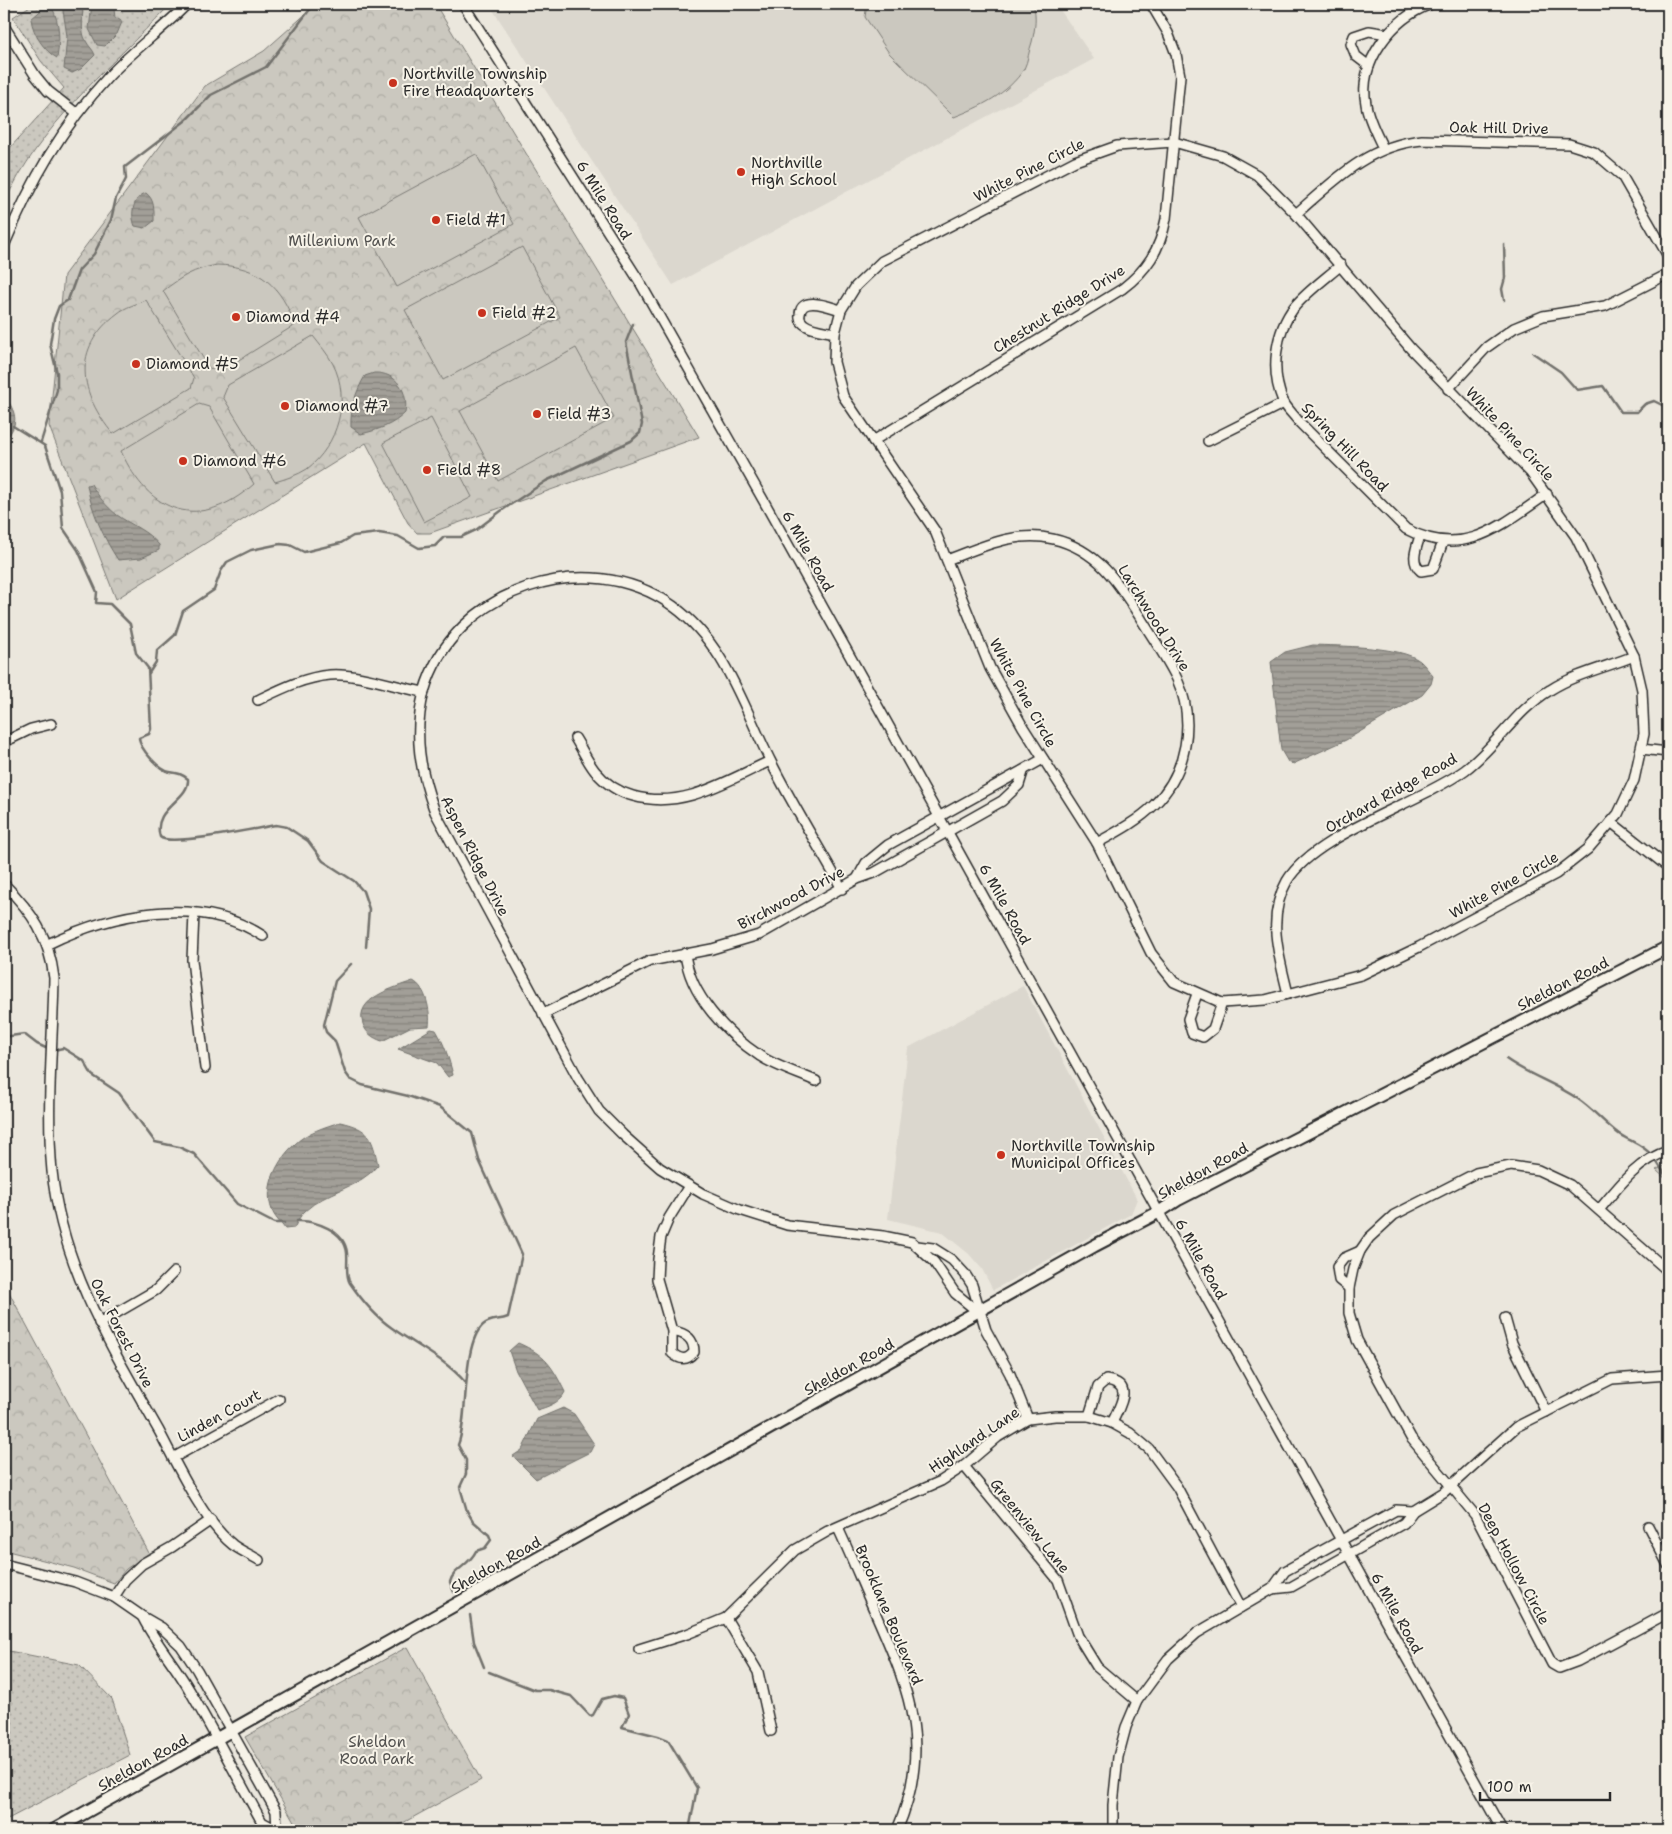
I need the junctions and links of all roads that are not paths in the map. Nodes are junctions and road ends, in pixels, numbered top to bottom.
1 (187, 4) edge
2 (463, 4) edge
3 (1151, 4) edge
4 (1431, 4) edge
5 (4, 26) edge
6 (1388, 34) junction
7 (1369, 66) junction
8 (76, 114) junction
9 (1174, 142) junction
10 (1383, 148) junction
11 (1296, 214) junction
12 (4, 246) edge
13 (1668, 256) edge
14 (1341, 265) junction
15 (1668, 274) edge
16 (841, 310) junction
17 (834, 333) junction
18 (1448, 389) junction
19 (1284, 403) junction
20 (873, 441) junction
21 (1208, 441) dead end
22 (1547, 494) junction
23 (1420, 536) junction
24 (1443, 542) junction
25 (947, 560) junction
26 (1634, 656) junction
27 (424, 692) junction
28 (258, 700) dead end
29 (51, 724) dead end
30 (575, 738) dead end
31 (4, 742) edge
32 (1641, 749) junction
33 (1668, 752) edge
34 (1043, 759) junction
35 (770, 761) junction
36 (1023, 772) junction
37 (939, 816) junction
38 (1611, 822) junction
39 (948, 831) junction
40 (1097, 843) junction
41 (1668, 867) edge
42 (857, 879) junction
43 (4, 884) edge
44 (842, 889) junction
45 (194, 914) junction
46 (263, 936) dead end
47 (48, 944) junction
48 (1668, 947) edge
49 (685, 953) junction
50 (1197, 994) junction
51 (1288, 994) junction
52 (1222, 1003) junction
53 (543, 1014) junction
54 (205, 1068) dead end
55 (816, 1081) dead end
56 (1668, 1151) edge
57 (689, 1186) junction
58 (1599, 1210) junction
59 (1160, 1212) junction
60 (917, 1246) junction
61 (1360, 1251) junction
62 (1668, 1271) edge
63 (174, 1272) dead end
64 (1349, 1288) junction
65 (978, 1312) junction
66 (1505, 1318) dead end
67 (99, 1323) junction
68 (672, 1331) dead end
69 (1668, 1375) edge
70 (279, 1399) dead end
71 (1546, 1412) junction
72 (1089, 1416) junction
73 (1028, 1419) junction
74 (1112, 1423) junction
75 (173, 1458) junction
76 (964, 1466) junction
77 (1452, 1485) junction
78 (1414, 1511) junction
79 (211, 1520) junction
80 (1648, 1526) dead end
81 (838, 1528) junction
82 (1341, 1540) junction
83 (1348, 1554) junction
84 (259, 1560) dead end
85 (4, 1564) edge
86 (1668, 1565) edge
87 (1272, 1589) junction
88 (114, 1597) junction
89 (1242, 1608) junction
90 (1668, 1613) edge
91 (142, 1617) junction
92 (726, 1618) junction
93 (639, 1650) dead end
94 (1137, 1701) junction
95 (771, 1731) dead end
96 (231, 1732) junction
97 (216, 1740) junction
98 (54, 1830) edge
99 (277, 1830) edge
100 (898, 1830) edge
101 (1113, 1830) edge
102 (1502, 1830) edge

1 - 8 street
2 - 37 street, 6 Mile Road
3 - 9 street, Chestnut Ridge Drive
4 - 6 street
5 - 8 street
6 - 7 street
6 - 7 street
7 - 10 street
8 - 12 street
9 - 11 street, White Pine Circle
9 - 16 street, White Pine Circle
9 - 20 street, Chestnut Ridge Drive
10 - 11 street, Oak Hill Drive
10 - 13 street, Oak Hill Drive
11 - 14 street, White Pine Circle
14 - 18 street, White Pine Circle
14 - 19 street, Spring Hill Road
15 - 18 street
16 - 17 street, White Pine Circle
16 - 17 street
17 - 20 street, White Pine Circle
18 - 22 street, White Pine Circle
19 - 21 street
19 - 23 street, Spring Hill Road
20 - 25 street, White Pine Circle
22 - 24 street, Spring Hill Road
22 - 26 street, White Pine Circle
23 - 24 street, Spring Hill Road
23 - 24 street
25 - 34 street, White Pine Circle
25 - 40 street, Larchwood Drive
26 - 32 street, White Pine Circle
26 - 51 street, Orchard Ridge Road
27 - 28 street
27 - 35 street, Aspen Ridge Drive
27 - 53 street, Aspen Ridge Drive
29 - 31 street
30 - 35 street
32 - 33 street
32 - 38 street, White Pine Circle
34 - 36 street, Birchwood Drive
34 - 40 street, White Pine Circle
35 - 44 street, Aspen Ridge Drive
36 - 37 street, Birchwood Drive
36 - 39 street
37 - 39 street, 6 Mile Road
37 - 42 street, Birchwood Drive
38 - 41 street
38 - 51 street, White Pine Circle
39 - 42 street, Birchwood Drive
39 - 59 street, 6 Mile Road
40 - 50 street, White Pine Circle
42 - 44 street, Birchwood Drive
43 - 47 street, Oak Forest Drive
44 - 49 street, Birchwood Drive
45 - 46 street
45 - 47 street
45 - 54 street
47 - 67 street, Oak Forest Drive
48 - 59 main road, Sheldon Road
49 - 53 street, Birchwood Drive
49 - 55 street
50 - 52 street, White Pine Circle
50 - 52 street
51 - 52 street, White Pine Circle
53 - 57 street, Aspen Ridge Drive
56 - 58 street
57 - 60 street, Aspen Ridge Drive
57 - 68 street
58 - 61 street, Deep Hollow Circle
58 - 62 street, Deep Hollow Circle
59 - 65 main road, Sheldon Road
59 - 82 street, 6 Mile Road
60 - 65 street, Aspen Ridge Drive
60 - 65 street, Aspen Ridge Drive
61 - 64 street, Deep Hollow Circle
61 - 64 street, Deep Hollow Circle
63 - 67 street
64 - 77 street, Deep Hollow Circle
65 - 73 street
65 - 96 main road, Sheldon Road
66 - 71 street
67 - 75 street, Oak Forest Drive
69 - 71 street
70 - 75 street, Linden Court
71 - 77 street
72 - 73 street, Highland Lane
72 - 74 street, Highland Lane
72 - 74 street
73 - 76 street, Highland Lane
74 - 89 street, Highland Lane
75 - 79 street, Oak Forest Drive
76 - 81 street, Highland Lane
76 - 94 street, Greenview Lane
77 - 78 street
77 - 90 street, Deep Hollow Circle
78 - 82 street
78 - 83 street
79 - 84 street, Oak Forest Drive
79 - 88 street
80 - 86 street
81 - 92 street, Highland Lane
81 - 100 street, Brooklane Boulevard
82 - 83 street, 6 Mile Road
82 - 87 street
83 - 87 street
83 - 102 street, 6 Mile Road
85 - 88 street
87 - 89 street
88 - 91 street
89 - 94 street
91 - 96 street
91 - 97 street
92 - 93 street, Highland Lane
92 - 95 street
94 - 101 street
96 - 97 main road, Sheldon Road
96 - 99 street
97 - 98 main road, Sheldon Road
97 - 99 street

